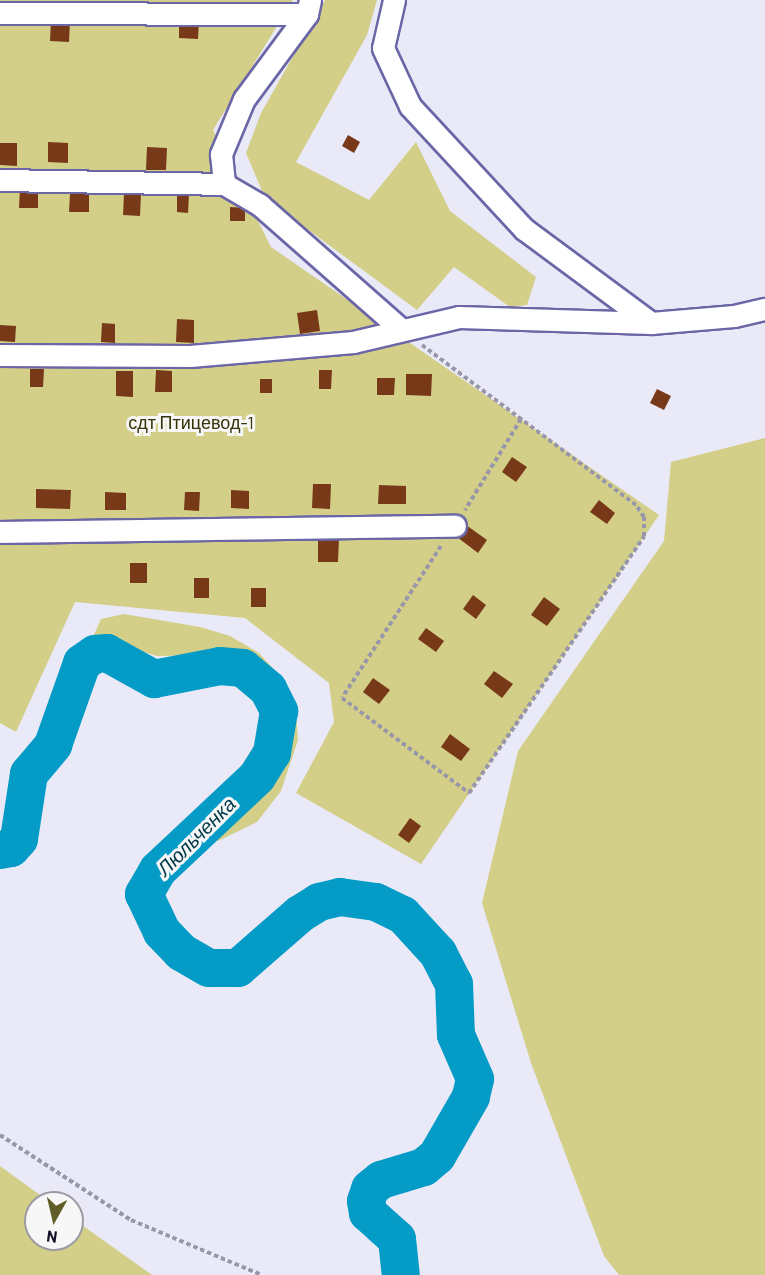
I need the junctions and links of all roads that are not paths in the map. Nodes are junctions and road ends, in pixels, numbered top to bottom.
1 (394, 0) edge
2 (308, 7) edge
3 (0, 13) edge
4 (0, 180) edge
5 (224, 184) junction
6 (765, 309) edge
7 (651, 323) junction
8 (402, 330) junction
9 (0, 355) edge
10 (454, 526) road end
11 (0, 532) edge

1 - 7 street
2 - 3 street
2 - 5 street
4 - 5 street
5 - 8 street
6 - 7 street
7 - 8 street
8 - 9 street
10 - 11 street

